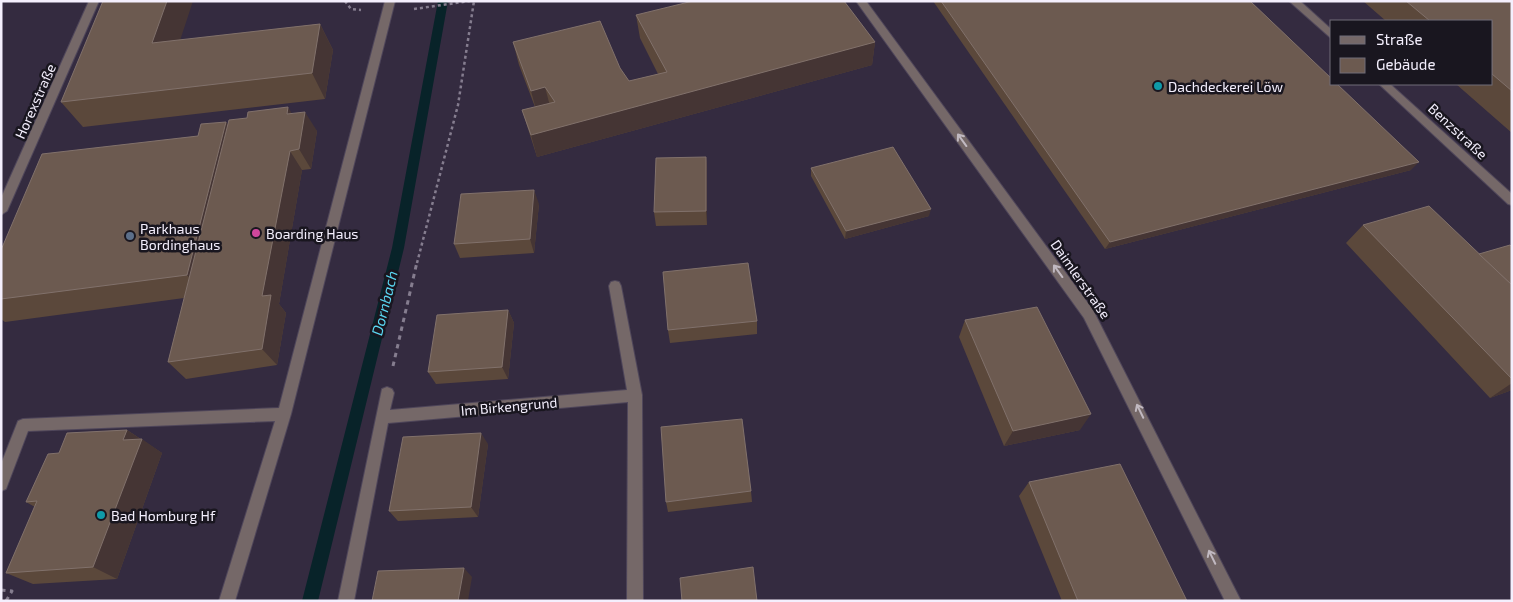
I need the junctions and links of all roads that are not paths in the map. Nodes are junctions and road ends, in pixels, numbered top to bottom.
1 (94, 1) edge
2 (390, 1) edge
3 (861, 1) edge
4 (1294, 1) edge
5 (1330, 34) edge
6 (1385, 85) edge
7 (1512, 201) edge
8 (1, 211) edge
9 (615, 286) dead end
10 (387, 393) road end
11 (634, 395) junction
12 (284, 414) junction
13 (383, 417) junction
14 (1, 484) edge
15 (227, 601) edge
16 (346, 601) edge
17 (635, 601) edge
18 (1233, 601) edge

1 - 8 street, Horexstraße
2 - 12 street
18 -> 3 street, Daimlerstraße
4 - 5 street
6 - 7 street, Benzstraße
9 - 11 street
10 - 13 street
11 - 13 street, Im Birkengrund
11 - 17 street
12 - 14 street
12 - 15 street
13 - 16 street

